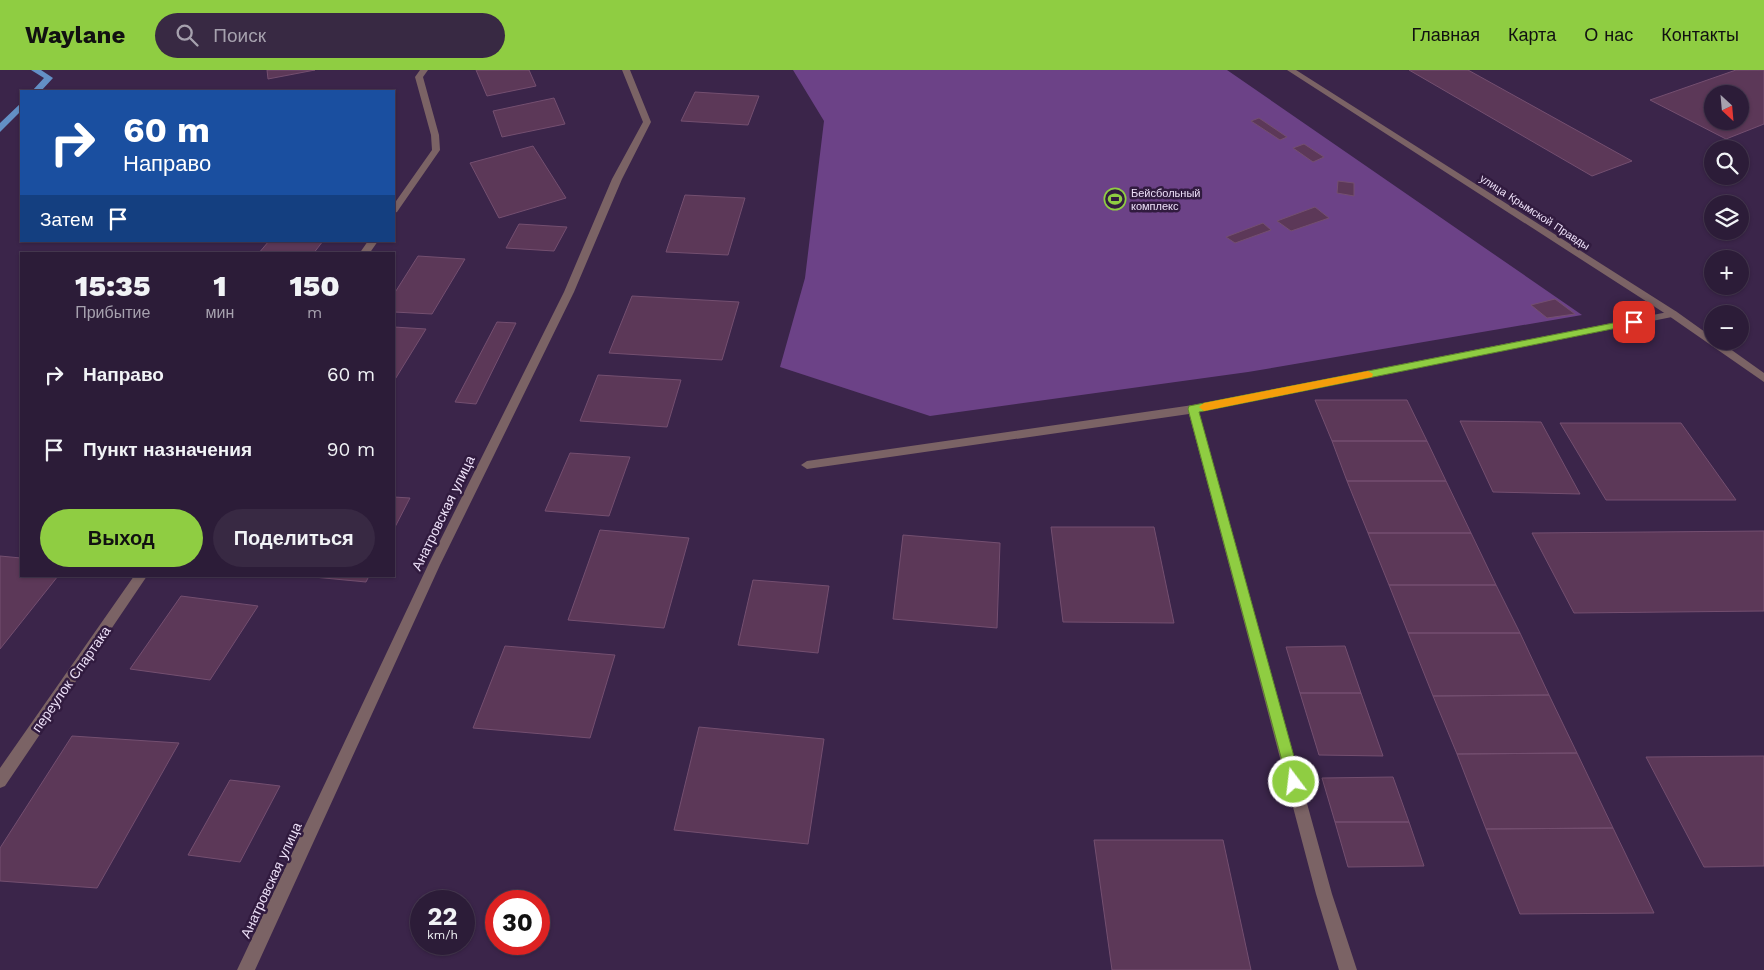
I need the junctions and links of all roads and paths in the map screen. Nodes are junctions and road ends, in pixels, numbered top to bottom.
1 (424, 70) edge
2 (626, 70) edge
3 (1291, 70) edge
4 (395, 209) edge
5 (1672, 314) junction
6 (1764, 378) edge
7 (1193, 409) junction
8 (807, 465) dead end
9 (140, 577) edge
10 (0, 781) edge
11 (246, 970) edge
12 (1348, 970) edge

1 - 4 street
2 - 11 street, Анатровская улица
3 - 5 street, улица Крымской Правды
5 - 6 street, улица Крымской Правды
5 - 7 street
7 - 8 street
7 - 12 street
9 - 10 street, переулок Спартака

